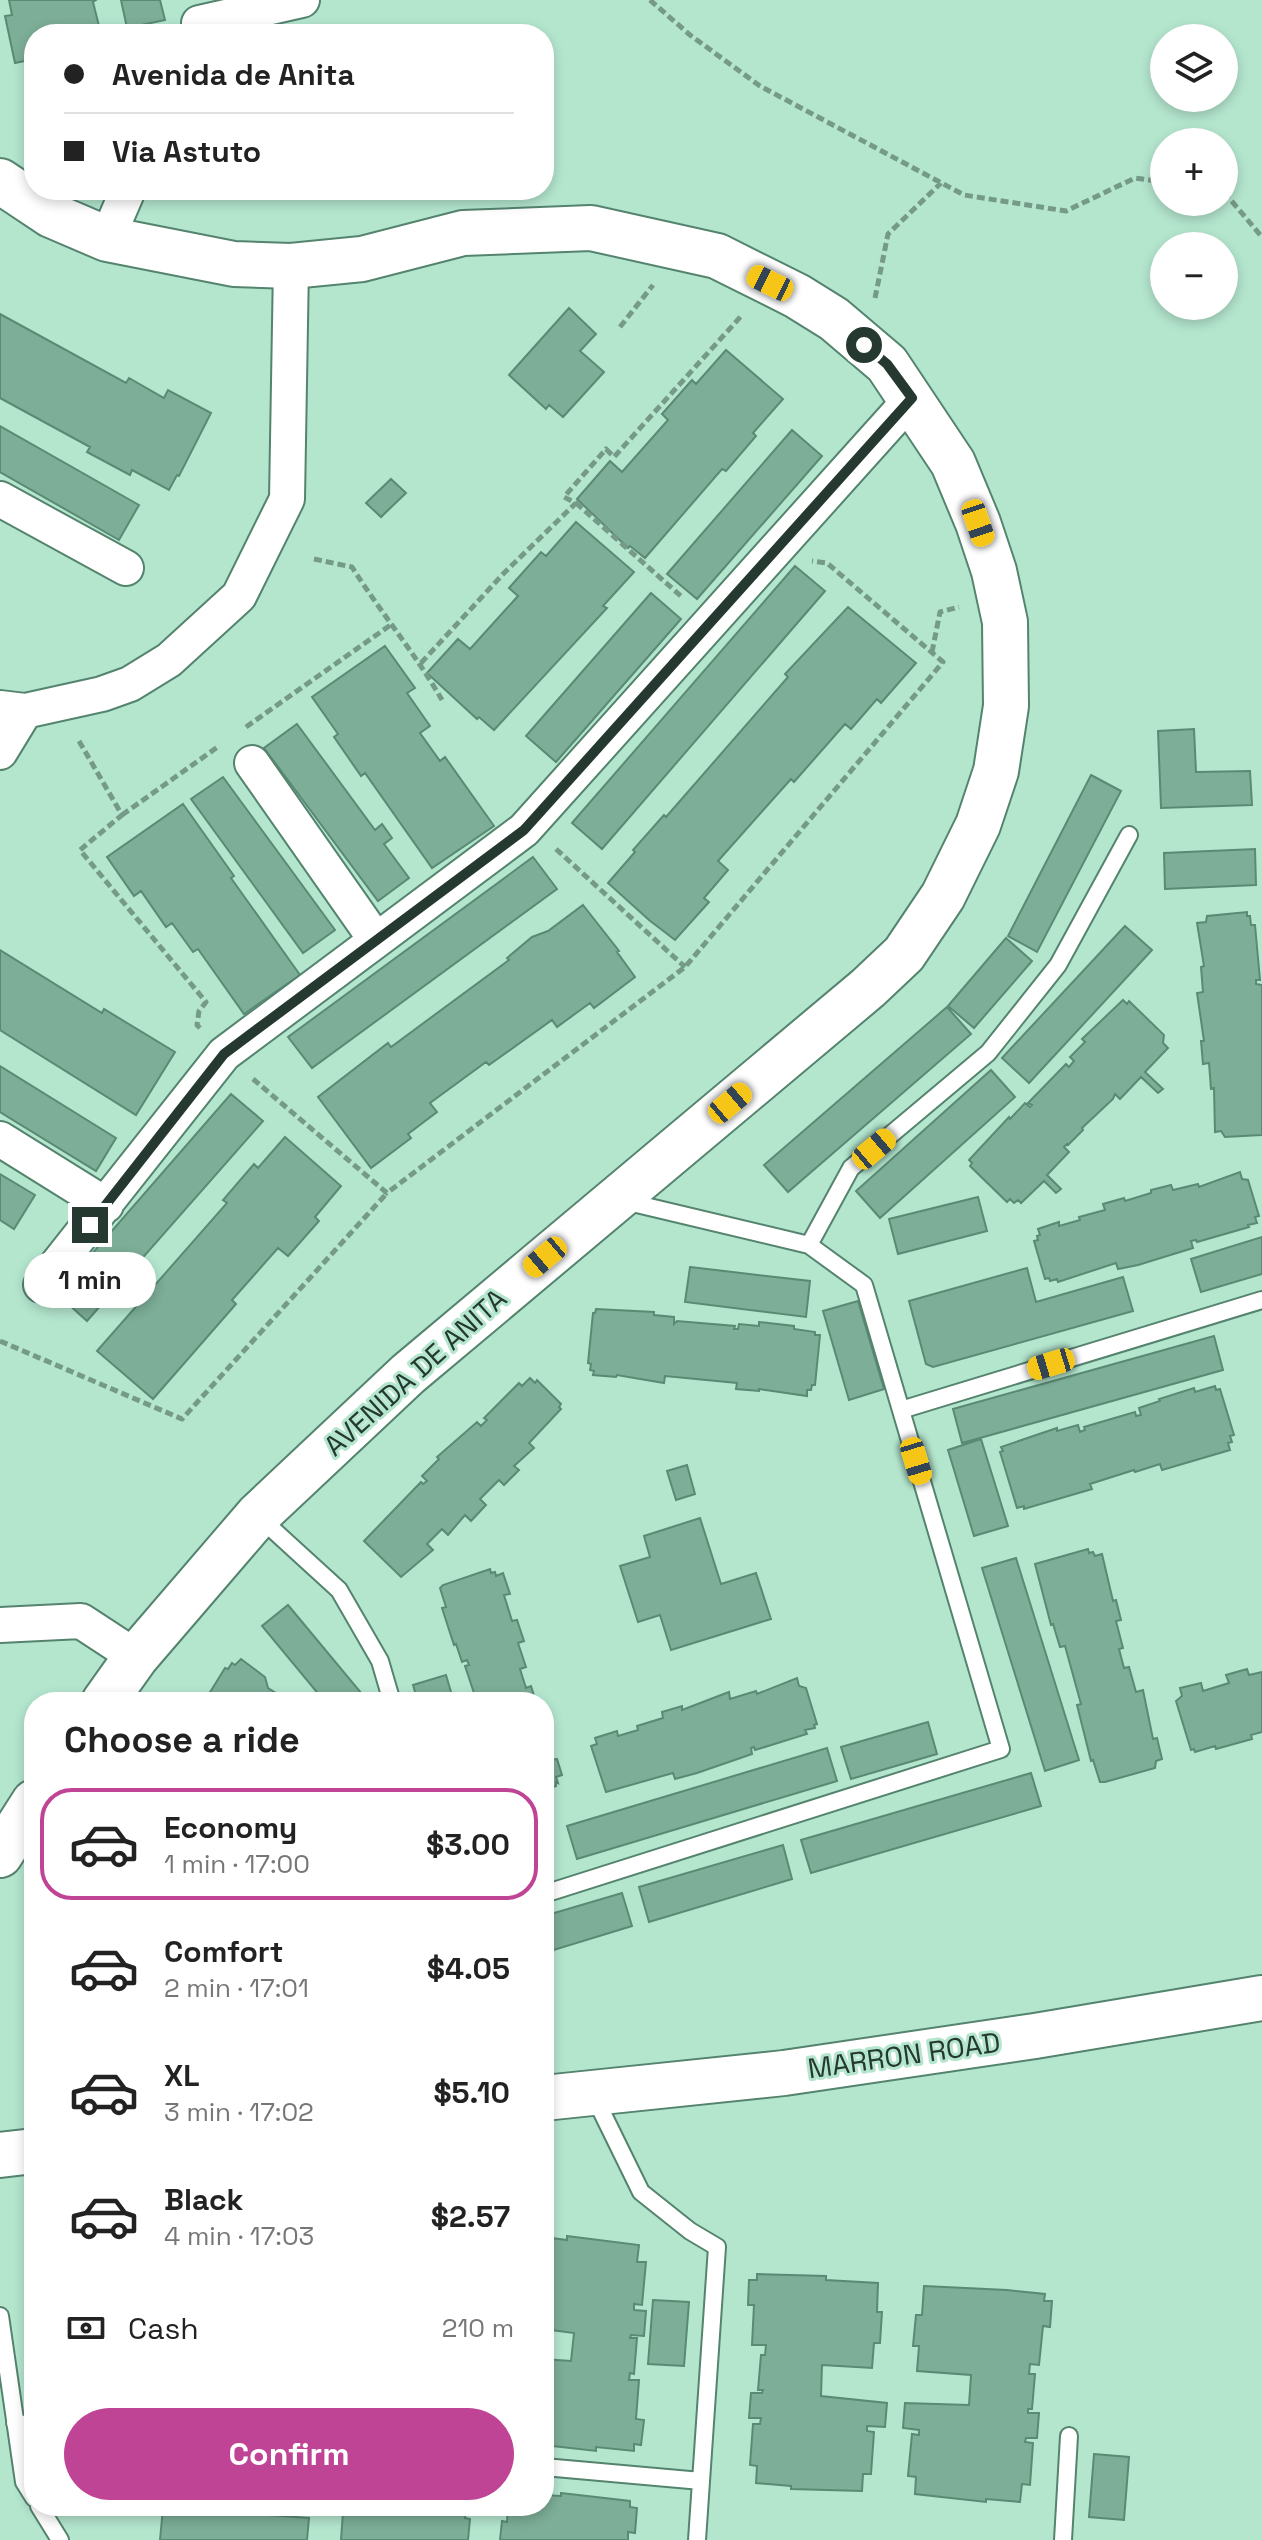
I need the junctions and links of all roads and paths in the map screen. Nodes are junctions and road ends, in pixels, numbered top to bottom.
1 (302, 0) edge
2 (650, 0) edge
3 (196, 19) edge
4 (1150, 180) edge
5 (0, 181) edge
6 (941, 183) junction
7 (24, 197) edge
8 (28, 200) edge
9 (124, 200) edge
10 (1238, 209) edge
11 (1262, 237) edge
12 (107, 239) junction
13 (291, 266) junction
14 (659, 278) dead end
15 (746, 311) dead end
16 (620, 327) dead end
17 (864, 345) junction
18 (912, 398) junction
19 (0, 499) edge
20 (576, 503) junction
21 (803, 556) dead end
22 (314, 559) dead end
23 (126, 568) dead end
24 (959, 607) dead end
25 (710, 622) junction
26 (392, 624) junction
27 (932, 652) junction
28 (421, 663) junction
29 (442, 700) dead end
30 (12, 710) edge
31 (79, 741) dead end
32 (225, 742) dead end
33 (245, 748) joint
34 (0, 752) edge
35 (122, 815) junction
36 (1129, 835) dead end
37 (550, 844) dead end
38 (376, 940) junction
39 (685, 967) junction
40 (224, 1054) junction
41 (0, 1139) edge
42 (387, 1193) junction
43 (614, 1199) junction
44 (106, 1205) junction
45 (809, 1245) junction
46 (41, 1285) dead end
47 (1262, 1300) edge
48 (0, 1341) edge
49 (901, 1410) junction
50 (258, 1515) junction
51 (0, 1625) edge
52 (136, 1657) junction
53 (111, 1692) edge
54 (389, 1692) edge
55 (24, 1818) edge
56 (0, 1855) edge
57 (554, 1891) edge
58 (1262, 1998) edge
59 (592, 2093) junction
60 (554, 2097) edge
61 (24, 2152) edge
62 (0, 2155) edge
63 (0, 2316) edge
64 (15, 2423) junction
65 (24, 2424) edge
66 (1069, 2436) dead end
67 (554, 2468) edge
68 (701, 2481) junction
69 (24, 2482) edge
70 (45, 2516) edge
71 (60, 2540) edge
72 (697, 2540) edge
73 (1063, 2540) edge

1 - 3 street
2 - 6 path
4 - 6 path
5 - 7 street, AVENIDA DE ANITA
6 - 17 path
8 - 12 street, AVENIDA DE ANITA
9 - 12 street
10 - 11 path
12 - 13 street, AVENIDA DE ANITA
13 - 17 street, AVENIDA DE ANITA
13 - 30 street
14 - 16 path
15 - 20 path
17 - 18 street, AVENIDA DE ANITA
18 - 25 street
18 - 43 street, AVENIDA DE ANITA
19 - 23 street
20 - 25 path
20 - 28 path
21 - 27 path
22 - 26 path
24 - 27 path
25 - 38 street
26 - 28 path
26 - 33 path
27 - 39 path
28 - 29 path
30 - 34 street
31 - 35 path
32 - 35 path
33 - 38 street
35 - 40 path
36 - 45 lane
37 - 39 path
38 - 40 street
39 - 42 path
40 - 42 path
40 - 44 street
41 - 44 street
42 - 48 path
43 - 45 lane
43 - 50 street, AVENIDA DE ANITA
44 - 46 street
45 - 49 lane
47 - 49 lane
49 - 57 lane
50 - 52 street, AVENIDA DE ANITA
50 - 54 lane
51 - 52 street
52 - 53 street, AVENIDA DE ANITA
55 - 56 street
58 - 59 street, MARRON ROAD
59 - 60 street, MARRON ROAD
59 - 68 lane
61 - 62 street
63 - 64 lane
64 - 65 lane
64 - 69 lane
66 - 73 lane
67 - 68 lane
68 - 72 lane
70 - 71 lane

